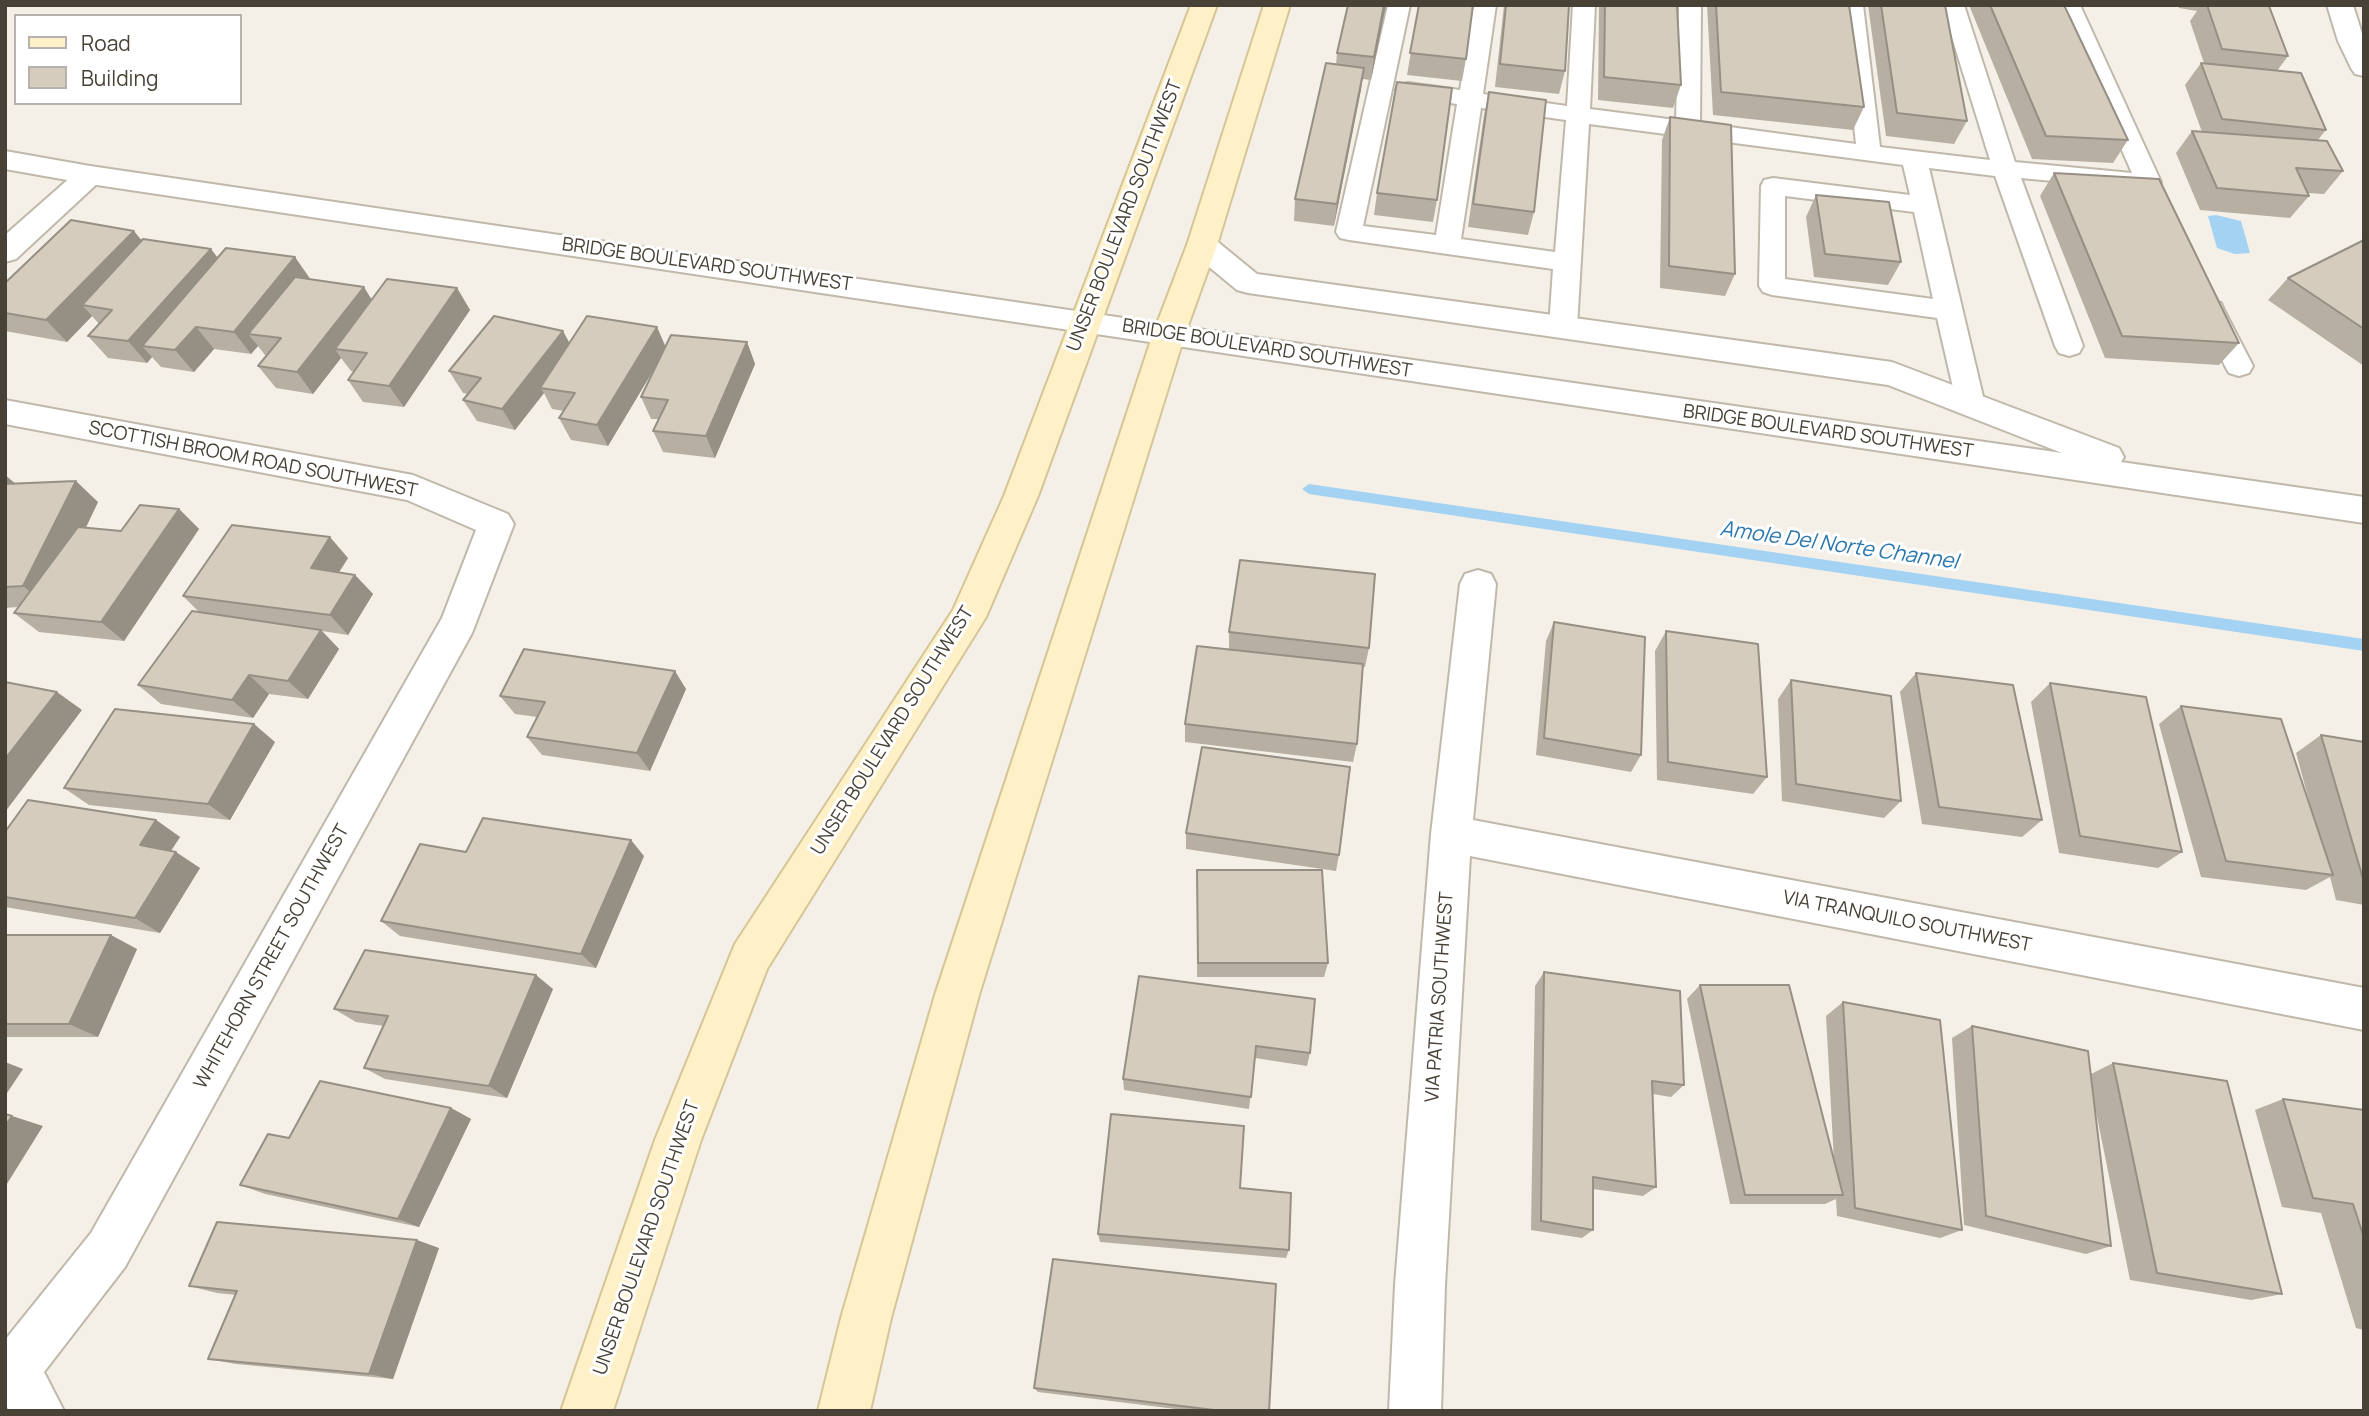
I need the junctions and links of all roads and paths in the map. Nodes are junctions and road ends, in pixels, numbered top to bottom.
1 (1204, 5) edge
2 (1277, 5) edge
3 (1399, 5) edge
4 (1485, 5) edge
5 (1584, 5) edge
6 (1689, 5) edge
7 (1852, 5) edge
8 (1953, 5) edge
9 (2068, 5) edge
10 (2340, 5) edge
11 (2364, 68) edge
12 (1381, 86) junction
13 (1470, 99) junction
14 (1578, 115) junction
15 (1688, 129) junction
16 (1869, 153) junction
17 (1914, 159) junction
18 (5, 160) edge
19 (2005, 169) junction
20 (90, 175) junction
21 (2149, 182) junction
22 (1923, 205) junction
23 (2161, 206) edge
24 (1202, 245) junction
25 (1447, 246) junction
26 (5, 252) edge
27 (1567, 262) junction
28 (2203, 292) edge
29 (1949, 310) junction
30 (1085, 321) junction
31 (1563, 327) junction
32 (1169, 334) junction
33 (2069, 346) dead end
34 (2239, 366) edge
35 (1971, 405) junction
36 (5, 412) edge
37 (2175, 483) junction
38 (2364, 510) edge
39 (496, 524) joint
40 (1478, 584) dead end
41 (1451, 834) junction
42 (2364, 1009) edge
43 (19, 1385) edge
44 (587, 1411) edge
45 (845, 1411) edge
46 (1415, 1411) edge

1 - 30 main road, UNSER BOULEVARD SOUTHWEST
2 - 24 main road
3 - 12 lane
4 - 13 lane
5 - 14 lane
6 - 15 lane
7 - 16 lane
8 - 19 lane
9 - 21 lane
10 - 11 street
12 - 13 lane
12 - 25 lane
13 - 14 lane
13 - 25 lane
14 - 15 lane
14 - 27 lane
15 - 16 lane
16 - 17 lane
17 - 19 lane
17 - 22 lane
18 - 20 street, BRIDGE BOULEVARD SOUTHWEST
19 - 21 lane
19 - 33 lane
20 - 26 street
20 - 30 street, BRIDGE BOULEVARD SOUTHWEST
21 - 23 lane
22 - 29 lane
22 - 29 lane
24 - 31 street
24 - 32 main road
25 - 27 lane
27 - 31 lane
28 - 34 lane
29 - 35 lane
30 - 32 street, BRIDGE BOULEVARD SOUTHWEST
30 - 44 main road, UNSER BOULEVARD SOUTHWEST
31 - 35 street
32 - 37 street, BRIDGE BOULEVARD SOUTHWEST
32 - 45 main road
35 - 37 street
36 - 39 street, SCOTTISH BROOM ROAD SOUTHWEST
37 - 38 street, BRIDGE BOULEVARD SOUTHWEST
39 - 43 street, WHITEHORN STREET SOUTHWEST
40 - 41 street, VIA PATRIA SOUTHWEST
41 - 42 street, VIA TRANQUILO SOUTHWEST
41 - 46 street, VIA PATRIA SOUTHWEST

